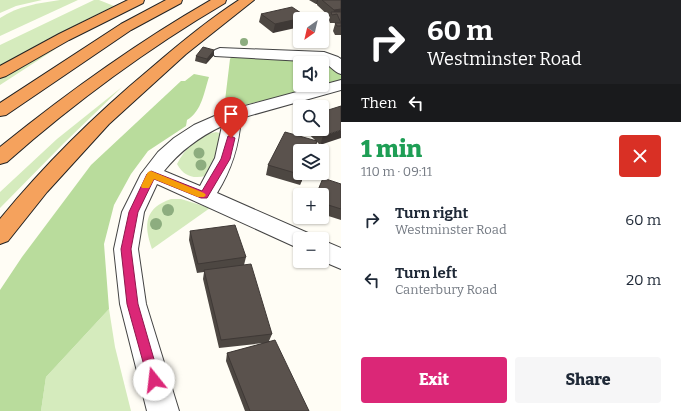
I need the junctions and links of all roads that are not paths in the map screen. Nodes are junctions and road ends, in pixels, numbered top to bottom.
1 (138, 0) edge
2 (176, 0) edge
3 (220, 0) edge
4 (248, 0) edge
5 (220, 53) dead end
6 (341, 69) edge
7 (0, 72) edge
8 (341, 85) edge
9 (0, 111) edge
10 (232, 115) junction
11 (0, 157) edge
12 (151, 174) junction
13 (204, 196) junction
14 (0, 235) edge
15 (293, 237) edge
16 (329, 253) edge
17 (341, 259) edge
18 (163, 411) edge

1 - 7 highway
2 - 9 highway
3 - 11 highway
4 - 14 highway
5 - 6 street
8 - 10 street
10 - 12 street
10 - 13 street
12 - 13 street
12 - 18 street
13 - 15 street
16 - 17 street

